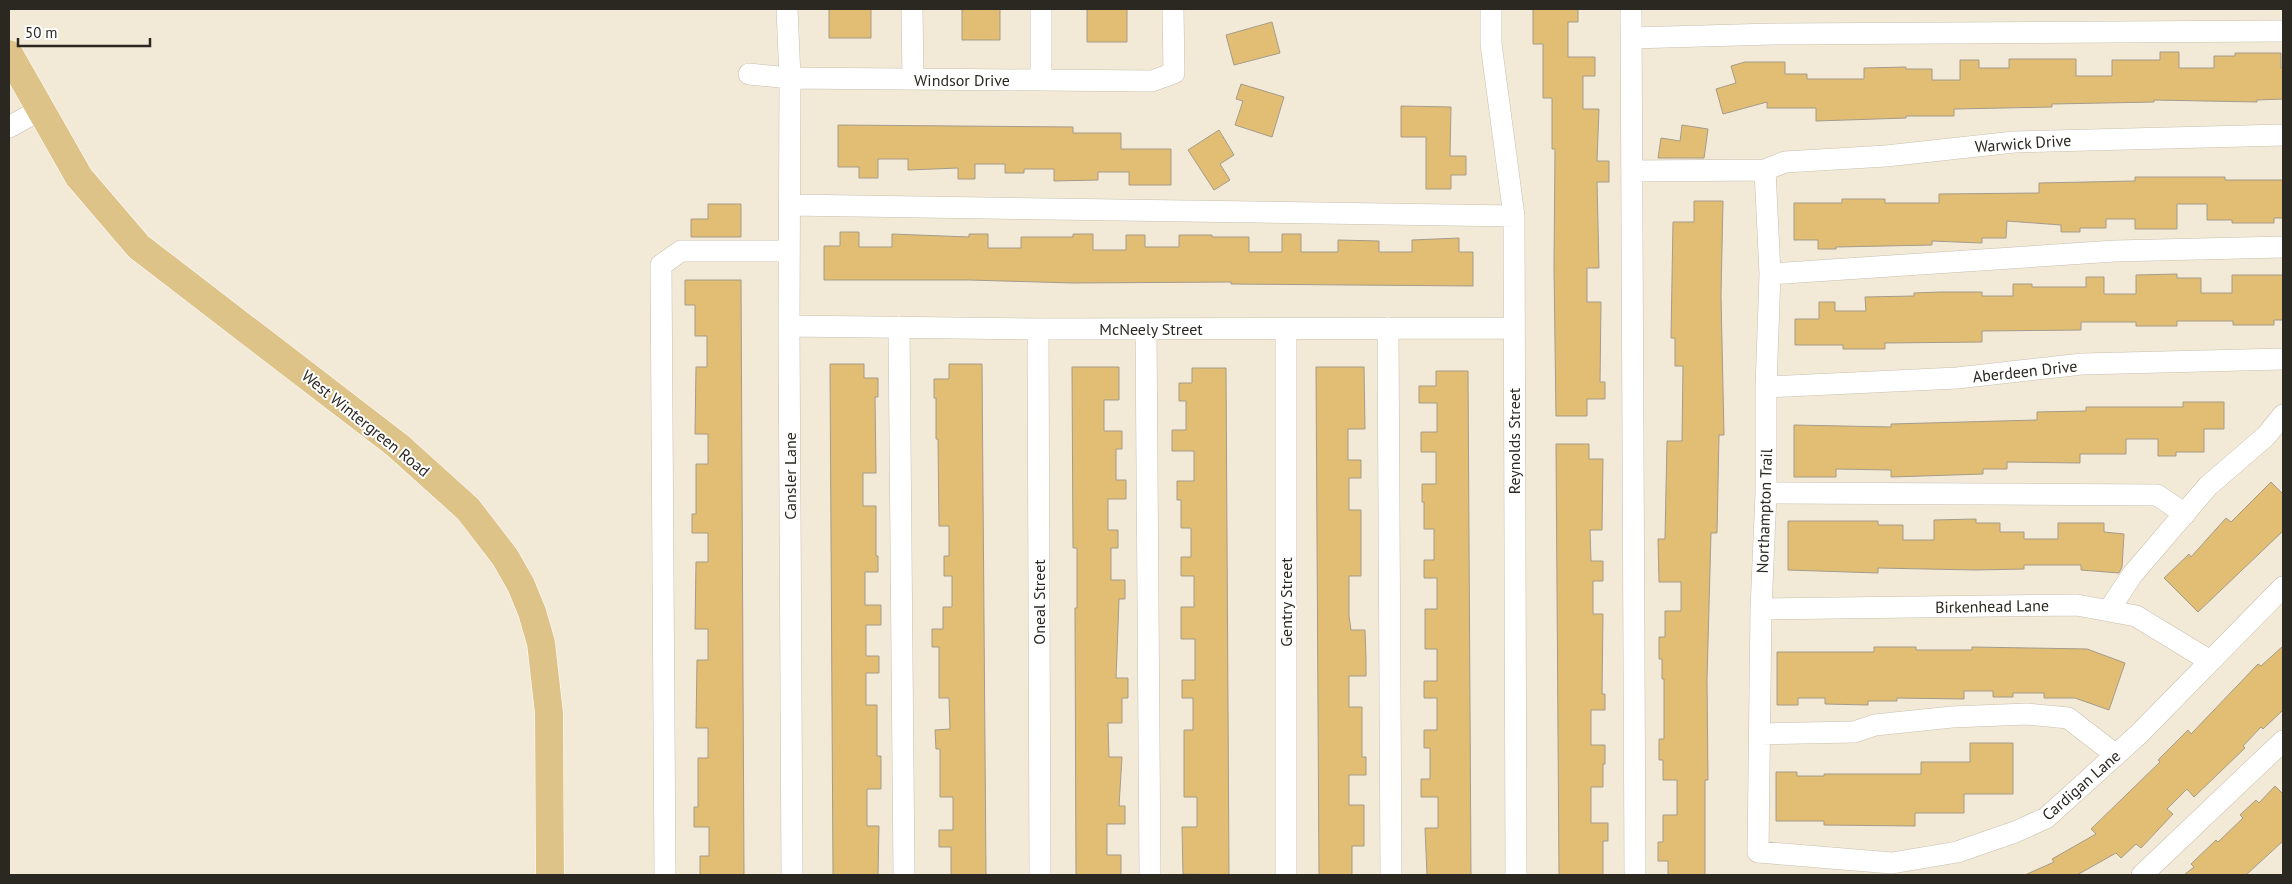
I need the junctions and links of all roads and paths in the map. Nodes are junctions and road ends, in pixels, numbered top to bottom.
1 (787, 9) edge
2 (912, 9) edge
3 (1042, 9) edge
4 (1173, 9) edge
5 (1492, 9) edge
6 (1631, 9) edge
7 (2283, 31) edge
8 (1631, 38) junction
9 (9, 54) edge
10 (749, 74) dead end
11 (790, 78) junction
12 (913, 79) junction
13 (1042, 80) junction
14 (40, 110) junction
15 (9, 127) edge
16 (2283, 135) edge
17 (1765, 170) junction
18 (1632, 171) junction
19 (790, 205) junction
20 (1514, 216) junction
21 (2283, 247) edge
22 (789, 252) junction
23 (1770, 274) junction
24 (789, 326) junction
25 (899, 327) junction
26 (1388, 328) junction
27 (1513, 328) junction
28 (1038, 329) junction
29 (1146, 329) junction
30 (1286, 329) junction
31 (2283, 359) edge
32 (1766, 387) junction
33 (2283, 415) edge
34 (1766, 493) junction
35 (2185, 514) junction
36 (2283, 587) edge
37 (1761, 609) junction
38 (2109, 610) junction
39 (2210, 661) junction
40 (1760, 734) junction
41 (2283, 741) edge
42 (2116, 755) junction
43 (1758, 852) joint
44 (550, 875) edge
45 (665, 875) edge
46 (792, 875) edge
47 (904, 875) edge
48 (1040, 875) edge
49 (1150, 875) edge
50 (1286, 875) edge
51 (1390, 875) edge
52 (1516, 875) edge
53 (1636, 875) edge
54 (2142, 875) edge

1 - 11 street, Cansler Lane
2 - 12 street
3 - 13 street
4 - 13 street, Windsor Drive
5 - 20 street, Reynolds Street
6 - 8 street
7 - 8 street
8 - 18 street
9 - 14 main road, West Wintergreen Road
10 - 11 street, Windsor Drive
11 - 12 street, Windsor Drive
11 - 19 street, Cansler Lane
12 - 13 street, Windsor Drive
14 - 15 street
14 - 44 main road, West Wintergreen Road
16 - 17 street, Warwick Drive
17 - 18 street, Warwick Drive
17 - 23 street, Northampton Trail
18 - 53 street
19 - 20 street
19 - 22 street, Cansler Lane
20 - 27 street, Reynolds Street
21 - 23 street
22 - 24 street, Cansler Lane
22 - 45 street
23 - 32 street, Northampton Trail
24 - 25 street, McNeely Street
24 - 46 street, Cansler Lane
25 - 28 street, McNeely Street
25 - 47 street
26 - 27 street, McNeely Street
26 - 30 street, McNeely Street
26 - 51 street
27 - 52 street, Reynolds Street
28 - 29 street, McNeely Street
28 - 48 street, Oneal Street
29 - 30 street, McNeely Street
29 - 49 street
30 - 50 street, Gentry Street
31 - 32 street, Aberdeen Drive
32 - 34 street, Northampton Trail
33 - 35 street
34 - 35 street
34 - 37 street, Northampton Trail
35 - 38 street
36 - 39 street, Cardigan Lane
37 - 38 street, Birkenhead Lane
37 - 40 street, Northampton Trail
38 - 39 street, Birkenhead Lane
39 - 42 street, Cardigan Lane
40 - 42 street
40 - 43 street, Northampton Trail
41 - 54 street
42 - 43 street, Cardigan Lane

